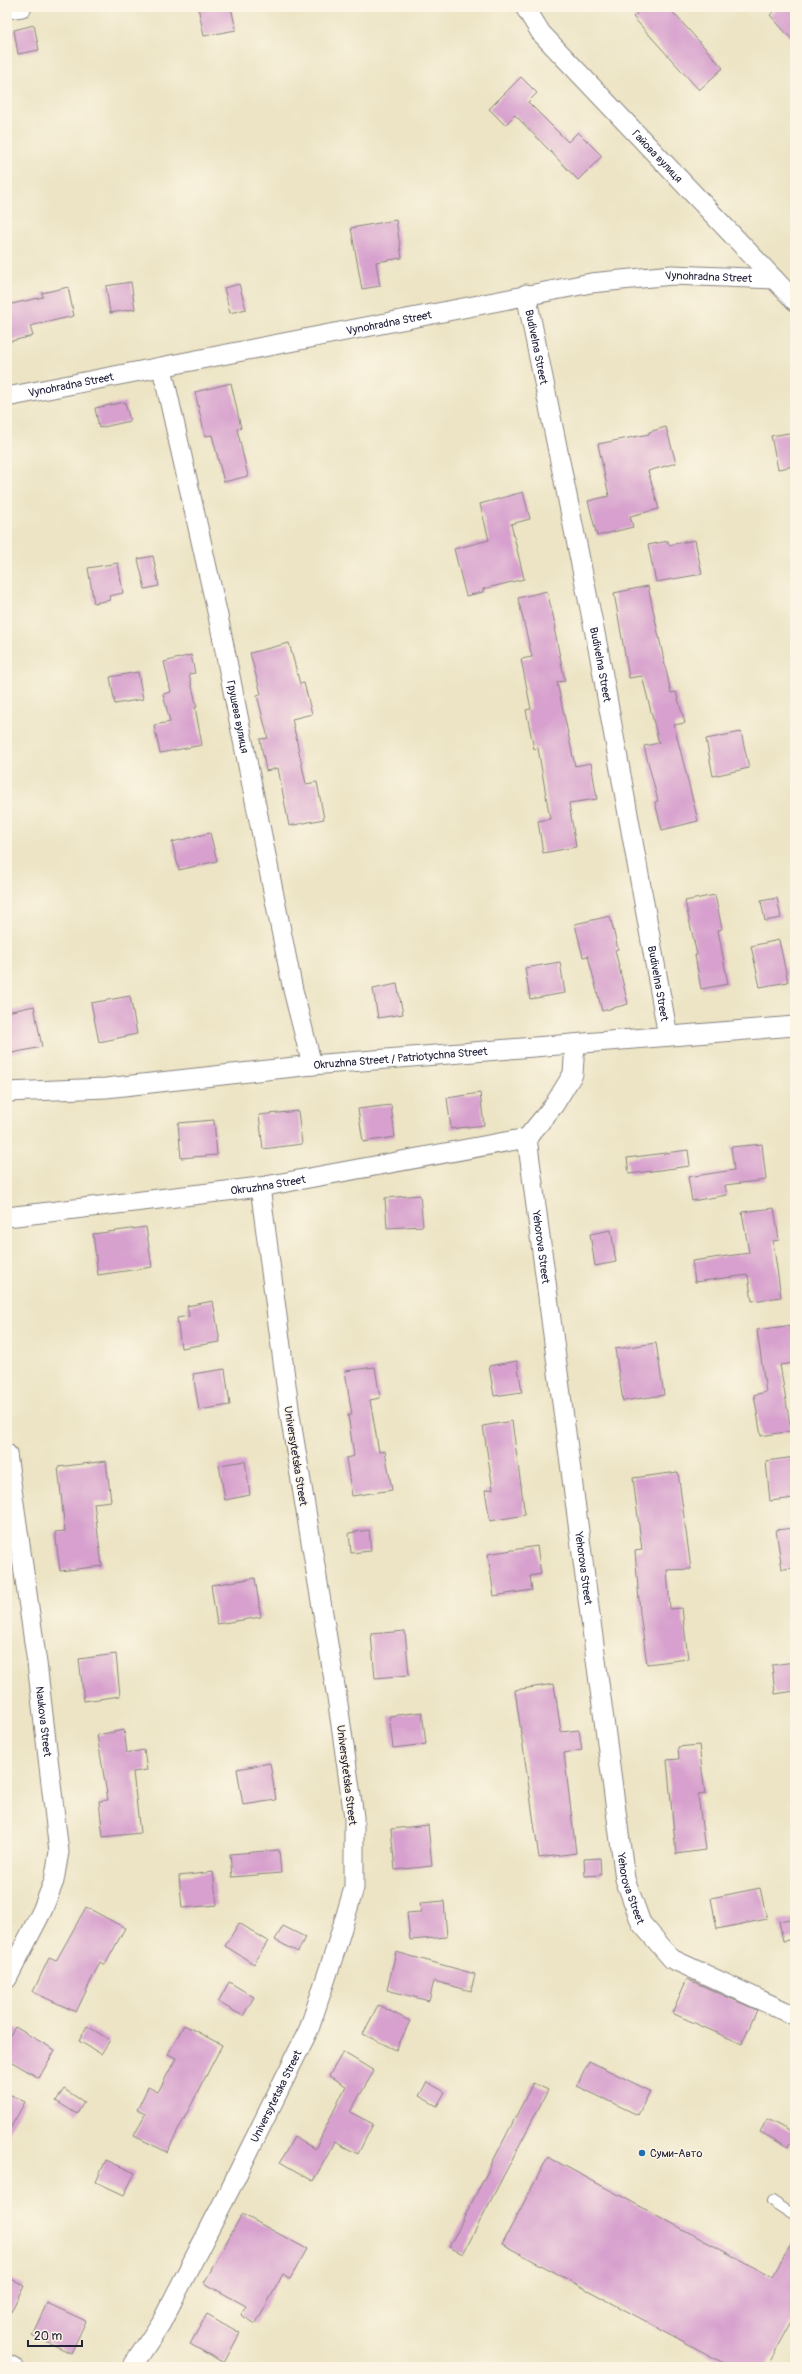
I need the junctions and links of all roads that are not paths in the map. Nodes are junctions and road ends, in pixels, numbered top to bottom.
1 (22, 7) edge
2 (525, 7) edge
3 (7, 10) edge
4 (774, 279) junction
5 (526, 294) junction
6 (795, 301) edge
7 (162, 368) junction
8 (7, 397) edge
9 (795, 1026) edge
10 (668, 1036) junction
11 (574, 1044) junction
12 (312, 1065) junction
13 (7, 1092) edge
14 (527, 1138) junction
15 (260, 1188) junction
16 (7, 1217) edge
17 (7, 1454) edge
18 (7, 1979) edge
19 (795, 2016) edge
20 (772, 2201) dead end
21 (795, 2216) edge
22 (7, 2364) edge
23 (13, 2367) edge
24 (132, 2367) edge

1 - 3 street
2 - 4 street, Гайова вулиця
4 - 5 street, Vynohradna Street
4 - 6 street, Гайова вулиця
5 - 7 street, Vynohradna Street
5 - 10 street, Budivelna Street
7 - 8 street, Vynohradna Street
7 - 12 street, Грушева вулиця
9 - 10 street, Okruzhna Street / Patriotychna Street
10 - 11 street, Okruzhna Street / Patriotychna Street
11 - 12 street, Okruzhna Street / Patriotychna Street
11 - 14 street
12 - 13 street, Okruzhna Street / Patriotychna Street
14 - 15 street, Okruzhna Street
14 - 19 street, Yehorova Street
15 - 16 street, Okruzhna Street
15 - 24 street, Universytetska Street
17 - 18 street, Naukova Street
20 - 21 lane
22 - 23 street

